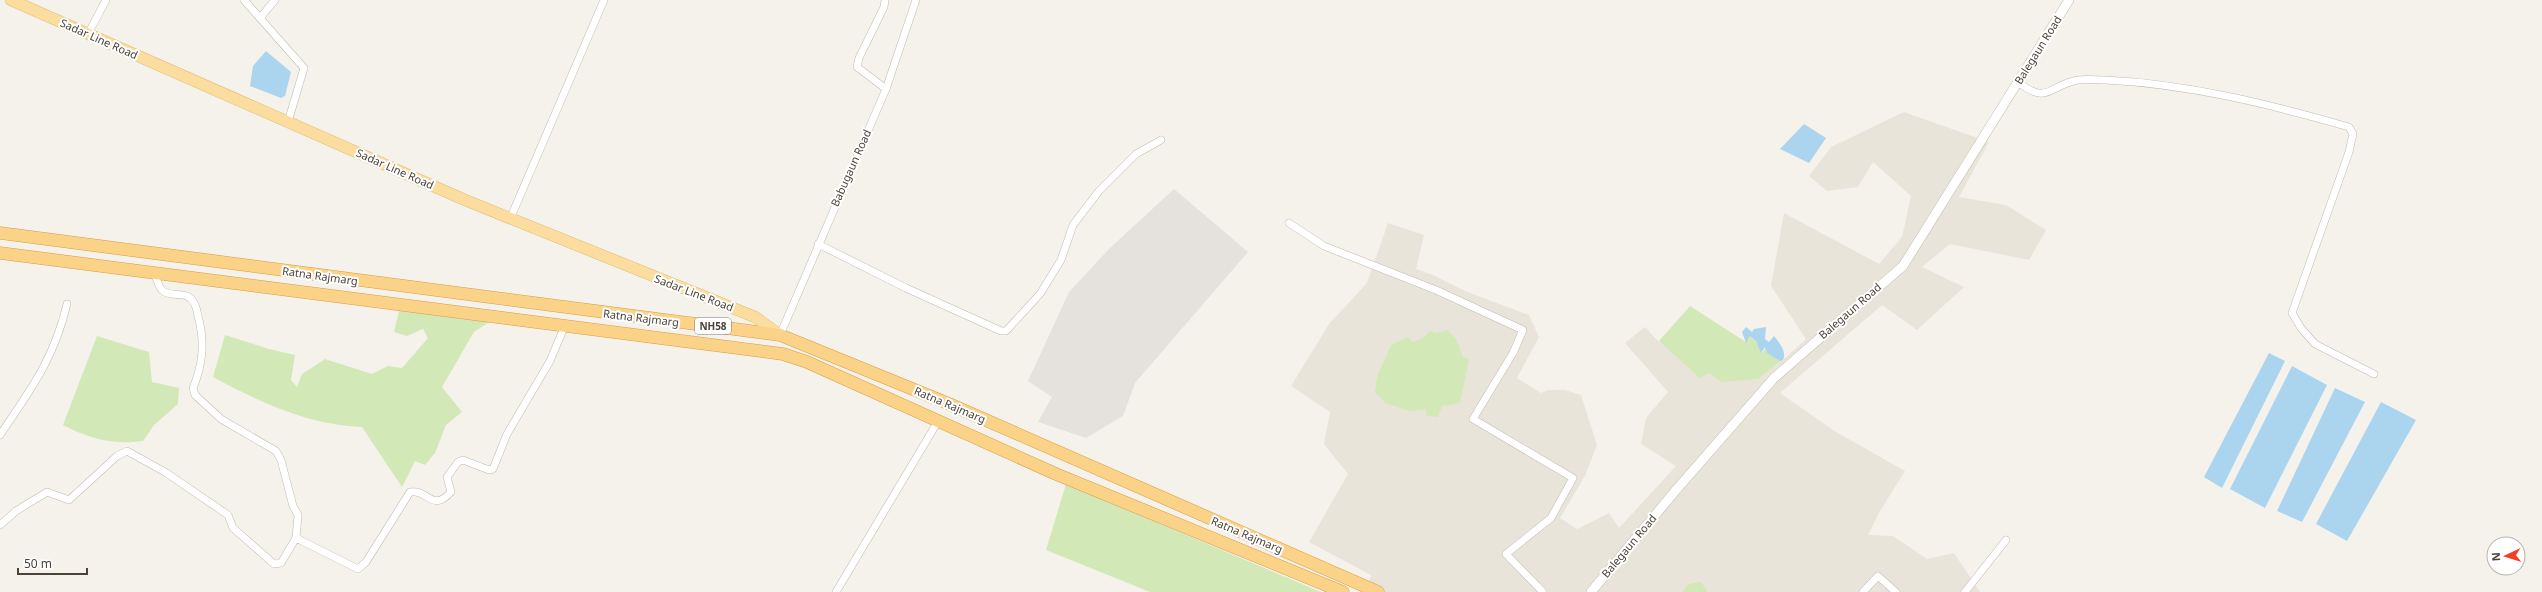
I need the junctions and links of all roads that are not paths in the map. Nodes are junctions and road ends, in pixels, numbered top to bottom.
1 (11, 0) edge
2 (106, 0) edge
3 (244, 0) edge
4 (275, 0) edge
5 (604, 0) edge
6 (885, 0) edge
7 (916, 0) edge
8 (2069, 0) edge
9 (260, 18) junction
10 (88, 34) junction
11 (2018, 82) junction
12 (886, 89) junction
13 (288, 122) junction
14 (1161, 140) dead end
15 (510, 219) junction
16 (1288, 223) dead end
17 (0, 233) edge
18 (818, 244) junction
19 (0, 253) edge
20 (151, 271) junction
21 (67, 304) dead end
22 (557, 326) junction
23 (780, 335) junction
24 (2374, 374) dead end
25 (931, 419) junction
26 (0, 435) edge
27 (0, 525) edge
28 (296, 538) junction
29 (2006, 540) dead end
30 (836, 592) edge
31 (1343, 592) edge
32 (1378, 592) edge
33 (1543, 592) edge
34 (1591, 592) edge
35 (1863, 592) edge
36 (1896, 592) edge
37 (1965, 592) edge

1 - 10 main road, Sadar Line Road
2 - 10 street
3 - 9 street
4 - 9 street
5 - 15 street
6 - 12 street
7 - 12 street, Babugaun Road
8 - 11 street, Balegaun Road
9 - 13 street
10 - 13 main road, Sadar Line Road
11 - 24 street
11 - 34 street, Balegaun Road
12 - 18 street, Babugaun Road
13 - 15 main road, Sadar Line Road
14 - 18 street
15 - 23 main road, Sadar Line Road
16 - 33 street
17 - 23 highway, Ratna Rajmarg / NH58
18 - 23 street, Babugaun Road
19 - 20 highway, Ratna Rajmarg / NH58
20 - 22 highway, Ratna Rajmarg / NH58
20 - 28 street
21 - 26 street
22 - 25 highway, Ratna Rajmarg / NH58
22 - 28 street
23 - 32 highway, Ratna Rajmarg / NH58
25 - 30 street
25 - 31 highway, Ratna Rajmarg / NH58
27 - 28 street
29 - 37 street
35 - 36 street

